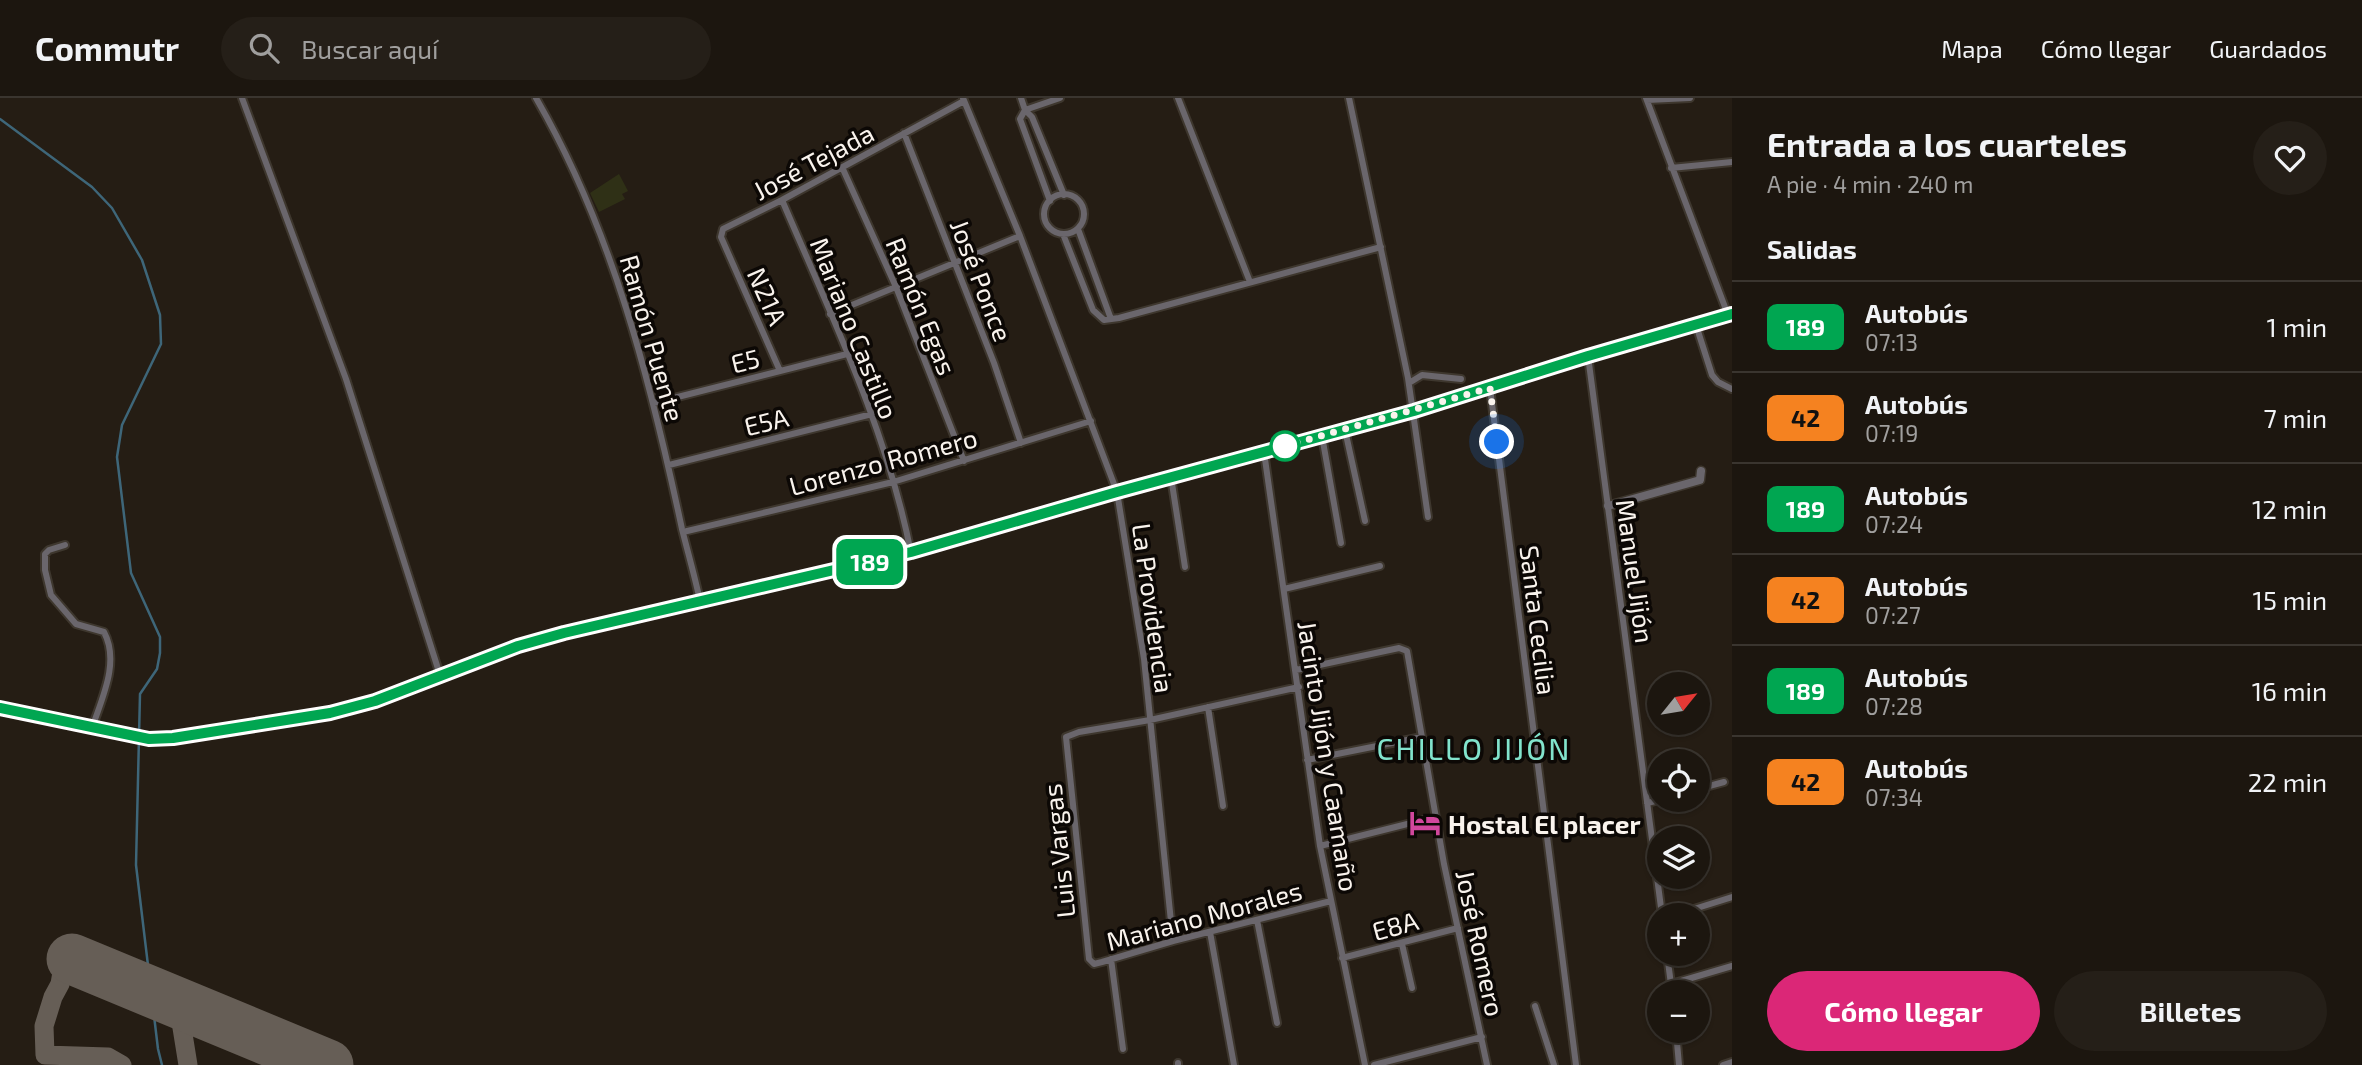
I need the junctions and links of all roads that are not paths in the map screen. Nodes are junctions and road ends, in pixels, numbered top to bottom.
1 (242, 98) edge
2 (536, 98) edge
3 (1021, 98) edge
4 (1060, 98) edge
5 (1178, 98) edge
6 (1349, 98) edge
7 (1690, 98) edge
8 (964, 99) edge
9 (1646, 99) edge
10 (1026, 110) junction
11 (904, 133) junction
12 (1732, 162) edge
13 (842, 167) junction
14 (1671, 168) junction
15 (1064, 195) junction
16 (782, 200) junction
17 (1050, 201) junction
18 (1078, 229) junction
19 (1063, 234) junction
20 (1020, 236) junction
21 (721, 237) joint
22 (1381, 247) junction
23 (955, 263) junction
24 (1250, 282) junction
25 (896, 288) junction
26 (830, 314) junction
27 (1730, 315) edge
28 (1111, 318) junction
29 (1696, 325) junction
30 (847, 354) junction
31 (1588, 356) junction
32 (780, 371) junction
33 (1461, 379) dead end
34 (1409, 383) junction
35 (1490, 388) junction
36 (1732, 389) edge
37 (654, 403) junction
38 (1414, 411) junction
39 (872, 414) junction
40 (1091, 421) junction
41 (1345, 429) junction
42 (1322, 436) junction
43 (1021, 443) junction
44 (1264, 452) junction
45 (964, 461) junction
46 (669, 465) junction
47 (1701, 471) dead end
48 (1171, 477) junction
49 (893, 482) junction
50 (1117, 492) junction
51 (1608, 506) junction
52 (1428, 517) dead end
53 (1365, 521) dead end
54 (683, 532) junction
55 (1341, 543) dead end
56 (65, 545) dead end
57 (911, 552) junction
58 (1380, 566) dead end
59 (1185, 567) dead end
60 (1284, 589) junction
61 (700, 601) junction
62 (1296, 670) junction
63 (440, 675) junction
64 (1299, 687) junction
65 (1208, 706) junction
66 (0, 708) edge
67 (1150, 720) junction
68 (92, 728) junction
69 (1422, 737) junction
70 (1307, 760) junction
71 (1724, 782) dead end
72 (1710, 786) edge
73 (1647, 803) edge
74 (1223, 806) dead end
75 (1648, 812) edge
76 (1435, 817) junction
77 (1320, 846) junction
78 (1732, 897) edge
79 (1331, 901) junction
80 (1660, 903) edge
81 (1710, 904) edge
82 (1257, 920) junction
83 (1458, 928) junction
84 (1210, 932) junction
85 (1173, 941) junction
86 (1402, 944) junction
87 (1342, 958) junction
88 (1089, 959) joint
89 (1111, 959) junction
90 (1732, 966) edge
91 (1694, 980) edge
92 (1412, 988) dead end
93 (1535, 1006) dead end
94 (1277, 1023) dead end
95 (1482, 1037) junction
96 (1677, 1043) edge
97 (1123, 1049) dead end
98 (1732, 1062) edge
99 (1234, 1065) edge
100 (1365, 1065) edge
101 (1374, 1065) edge
102 (1487, 1065) edge
103 (1554, 1065) edge
104 (1576, 1065) edge
105 (1679, 1065) edge
106 (1723, 1065) edge

1 - 63 street
2 - 37 street, Ramón Puente
3 - 10 street
4 - 10 street
5 - 24 street
6 - 22 street
7 - 9 street
8 - 11 street, José Tejada
8 - 20 street, La Providencia
9 - 14 street
10 - 15 street
10 - 17 street
11 - 13 street, José Tejada
11 - 23 street, José Ponce
12 - 14 street
13 - 16 street, José Tejada
13 - 25 street, Ramón Egas
14 - 27 street
15 - 17 street
15 - 18 street
16 - 21 street, José Tejada
16 - 26 street, Mariano Castillo
17 - 19 street
18 - 19 street
18 - 28 street
19 - 28 street
20 - 23 street
20 - 40 street, La Providencia
21 - 32 street, N21A
22 - 24 street
22 - 34 street
23 - 25 street
23 - 43 street, José Ponce
24 - 28 street
25 - 26 street
25 - 45 street, Ramón Egas
26 - 30 street, Mariano Castillo
27 - 29 street
29 - 31 street
29 - 36 street
30 - 32 street, E5
30 - 39 street, Mariano Castillo
31 - 35 street
31 - 51 street, Manuel Jijón
32 - 37 street, E5
33 - 34 street
34 - 38 street
35 - 38 street
35 - 104 street, Santa Cecilia
37 - 46 street, Ramón Puente
38 - 41 street
38 - 52 street
39 - 46 street, E5A
39 - 49 street, Mariano Castillo
40 - 43 street, Lorenzo Romero
40 - 50 street, La Providencia
41 - 42 street
41 - 53 street
42 - 44 street
42 - 55 street
43 - 45 street, Lorenzo Romero
44 - 48 street
44 - 60 street, Jacinto Jijón y Caamaño
45 - 49 street, Lorenzo Romero
46 - 54 street, Ramón Puente
47 - 51 street
48 - 50 street
48 - 59 street
49 - 54 street, Lorenzo Romero
49 - 57 street, Mariano Castillo
50 - 57 street
50 - 67 street, La Providencia
51 - 73 street, Manuel Jijón
54 - 61 street, Ramón Puente
56 - 68 street
57 - 61 street
58 - 60 street
60 - 62 street, Jacinto Jijón y Caamaño
61 - 63 street
62 - 64 street, Jacinto Jijón y Caamaño
62 - 69 street, José Romero
63 - 68 street
64 - 65 street
64 - 70 street, Jacinto Jijón y Caamaño
65 - 67 street
65 - 74 street
66 - 68 street
67 - 85 street, La Providencia
67 - 88 street, Luis Vargas
69 - 70 street
69 - 76 street, José Romero
70 - 77 street, Jacinto Jijón y Caamaño
71 - 72 street
75 - 80 street, Manuel Jijón
76 - 77 street
76 - 83 street, José Romero
77 - 79 street, Jacinto Jijón y Caamaño
78 - 81 street
79 - 82 street, Mariano Morales
79 - 87 street, Jacinto Jijón y Caamaño
82 - 84 street, Mariano Morales
82 - 94 street
83 - 86 street, E8A
83 - 95 street, José Romero
84 - 85 street, Mariano Morales
84 - 99 street
85 - 89 street, Mariano Morales
86 - 87 street, E8A
86 - 92 street
87 - 100 street, Jacinto Jijón y Caamaño
88 - 89 street, Mariano Morales
89 - 97 street
90 - 91 street
93 - 103 street
95 - 101 street
95 - 102 street, José Romero
96 - 105 street
98 - 106 street

